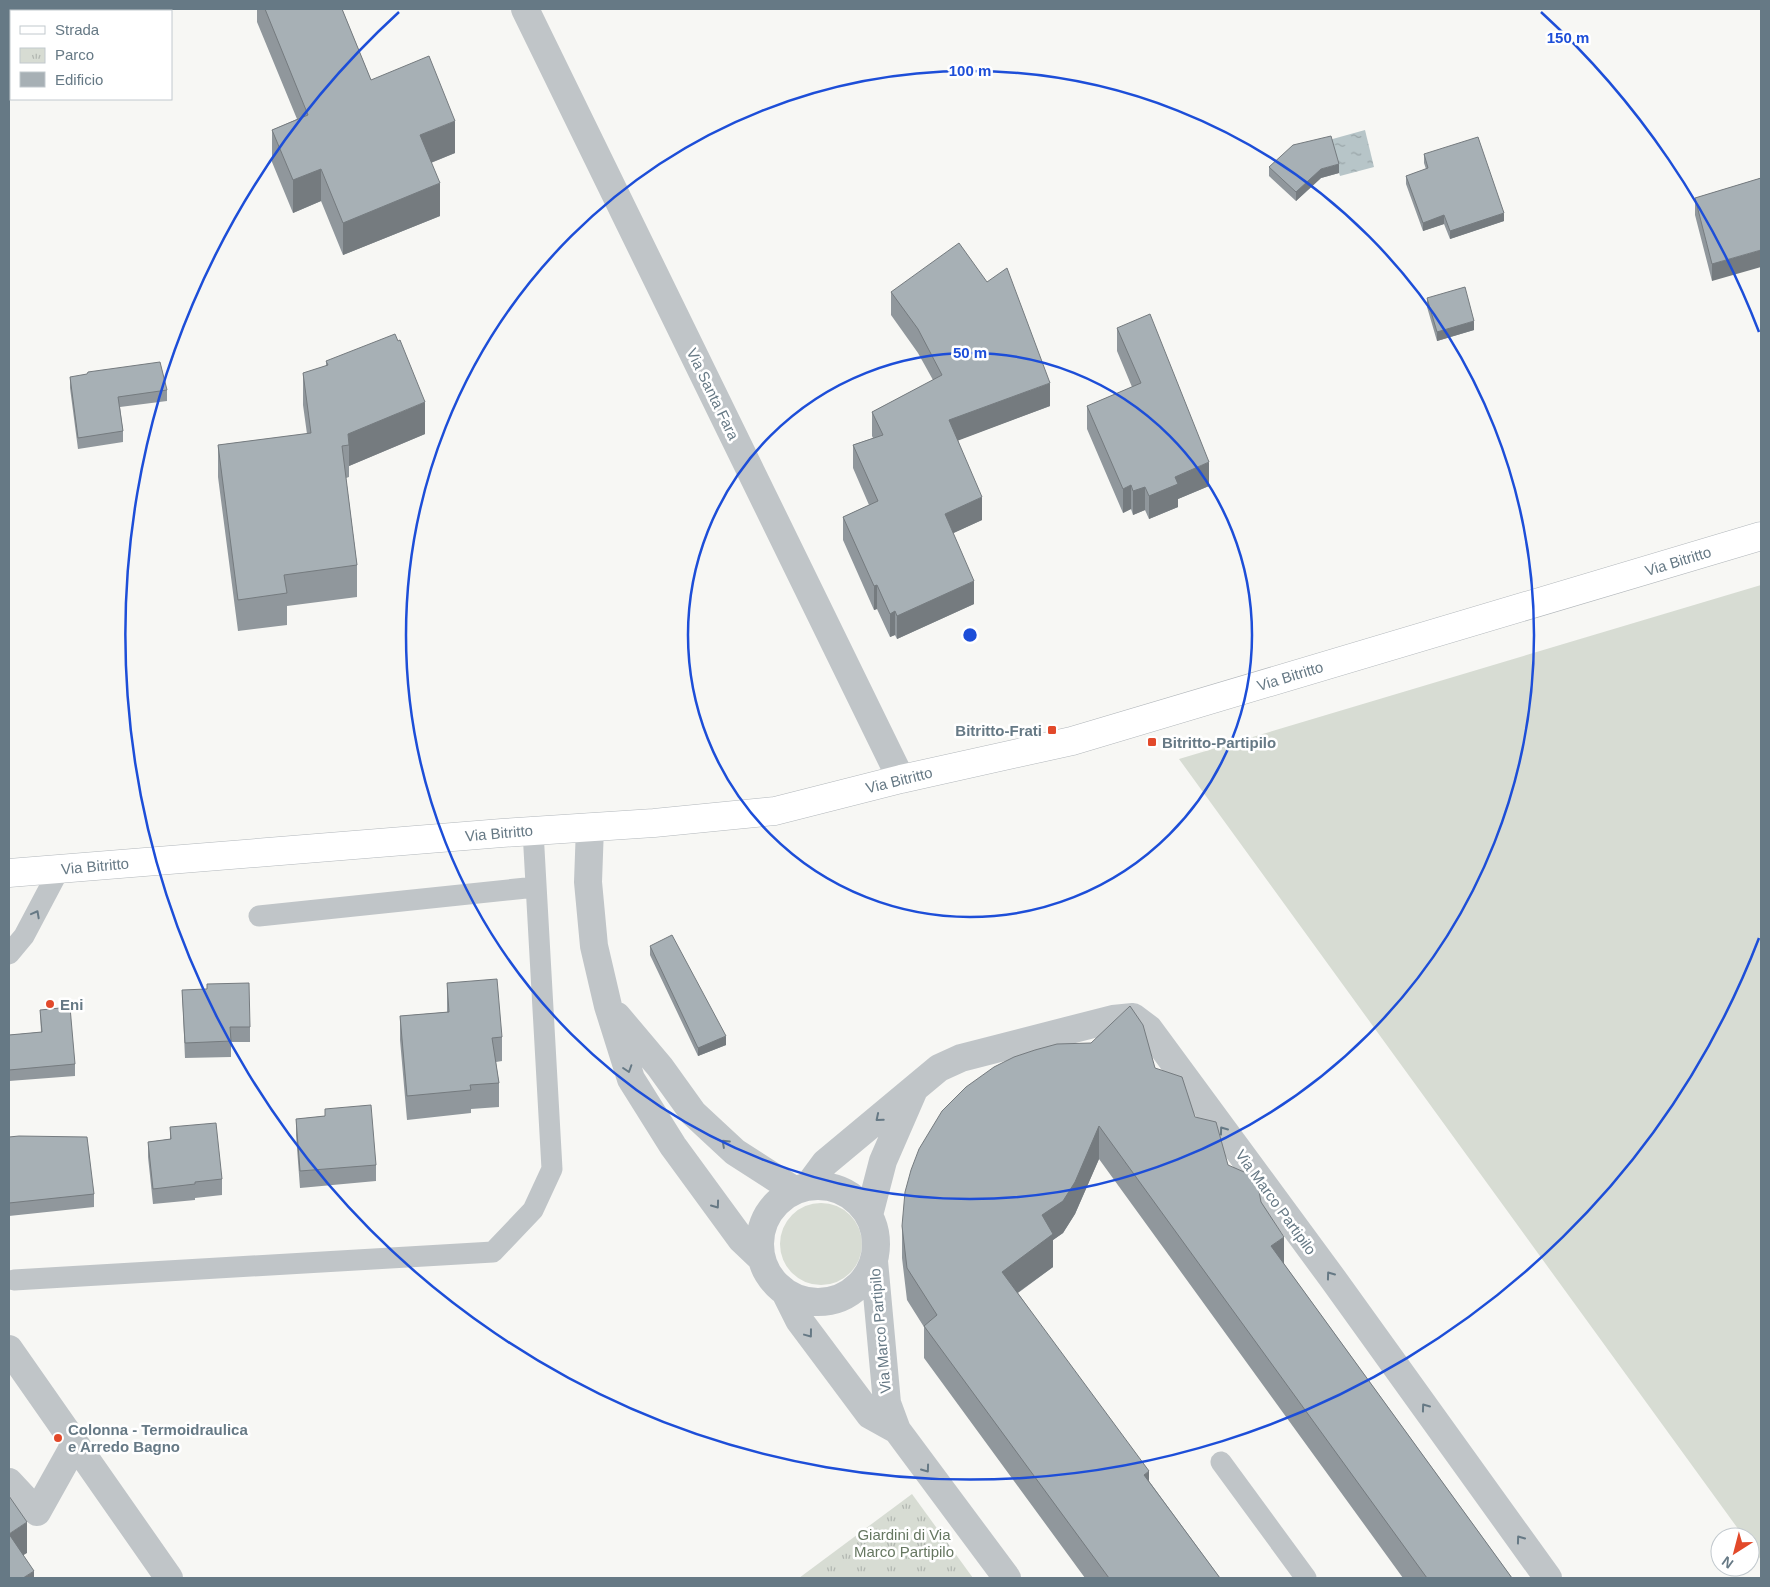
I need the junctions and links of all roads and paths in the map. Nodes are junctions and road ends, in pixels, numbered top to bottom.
1 (525, 9) edge
2 (1761, 536) edge
3 (901, 779) junction
4 (590, 827) junction
5 (533, 831) junction
6 (60, 868) junction
7 (9, 873) edge
8 (536, 887) junction
9 (259, 916) dead end
10 (9, 954) edge
11 (608, 1006) junction
12 (916, 1086) junction
13 (801, 1188) junction
14 (869, 1215) junction
15 (761, 1258) junction
16 (874, 1262) junction
17 (14, 1280) dead end
18 (786, 1292) junction
19 (9, 1349) edge
20 (897, 1430) junction
21 (75, 1444) junction
22 (1221, 1462) dead end
23 (9, 1482) edge
24 (169, 1578) edge
25 (1007, 1578) edge
26 (1306, 1578) edge
27 (1548, 1578) edge

1 - 3 street, Via Santa Fara
2 - 3 main road, Via Bitritto
3 - 4 main road, Via Bitritto
4 - 5 main road, Via Bitritto
4 - 11 street
5 - 6 main road, Via Bitritto
5 - 8 lane
6 - 7 main road, Via Bitritto
10 -> 6 lane
8 - 9 lane
8 - 17 lane
13 -> 11 street
11 -> 15 street
12 -> 13 street, Via Marco Partipilo
12 - 14 street, Via Marco Partipilo
27 -> 12 street, Via Marco Partipilo
13 - 14 street
13 - 15 street
14 - 16 street
15 - 18 street
16 - 18 street
16 - 20 street, Via Marco Partipilo
18 -> 20 street, Via Marco Partipilo
19 - 21 street
20 -> 25 street, Via Marco Partipilo
21 - 23 street
21 - 24 street
22 - 26 lane

